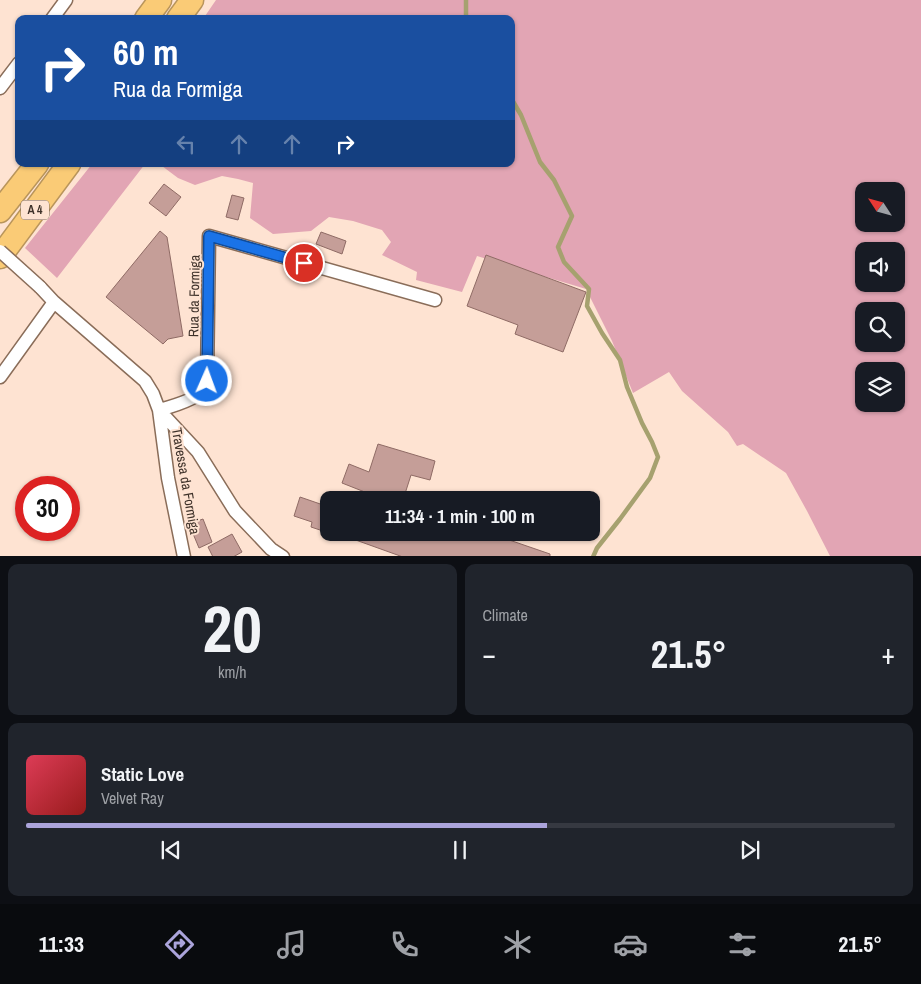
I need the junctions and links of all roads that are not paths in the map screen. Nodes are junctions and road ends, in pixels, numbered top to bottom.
1 (66, 0) edge
2 (160, 0) edge
3 (192, 0) edge
4 (55, 15) edge
5 (149, 15) edge
6 (181, 15) edge
7 (15, 68) edge
8 (0, 88) edge
9 (35, 167) edge
10 (67, 167) edge
11 (0, 211) edge
12 (0, 251) edge
13 (0, 257) edge
14 (435, 300) dead end
15 (54, 302) junction
16 (0, 377) edge
17 (159, 410) junction
18 (184, 556) edge
19 (283, 556) edge

1 - 4 street
2 - 5 highway
3 - 6 highway
7 - 8 street
9 - 11 highway, A 4
10 - 13 highway, A 4
12 - 15 street, bridge
14 - 17 street, Rua da Formiga
15 - 16 street
15 - 17 street
17 - 18 street, Travessa da Formiga
17 - 19 street

